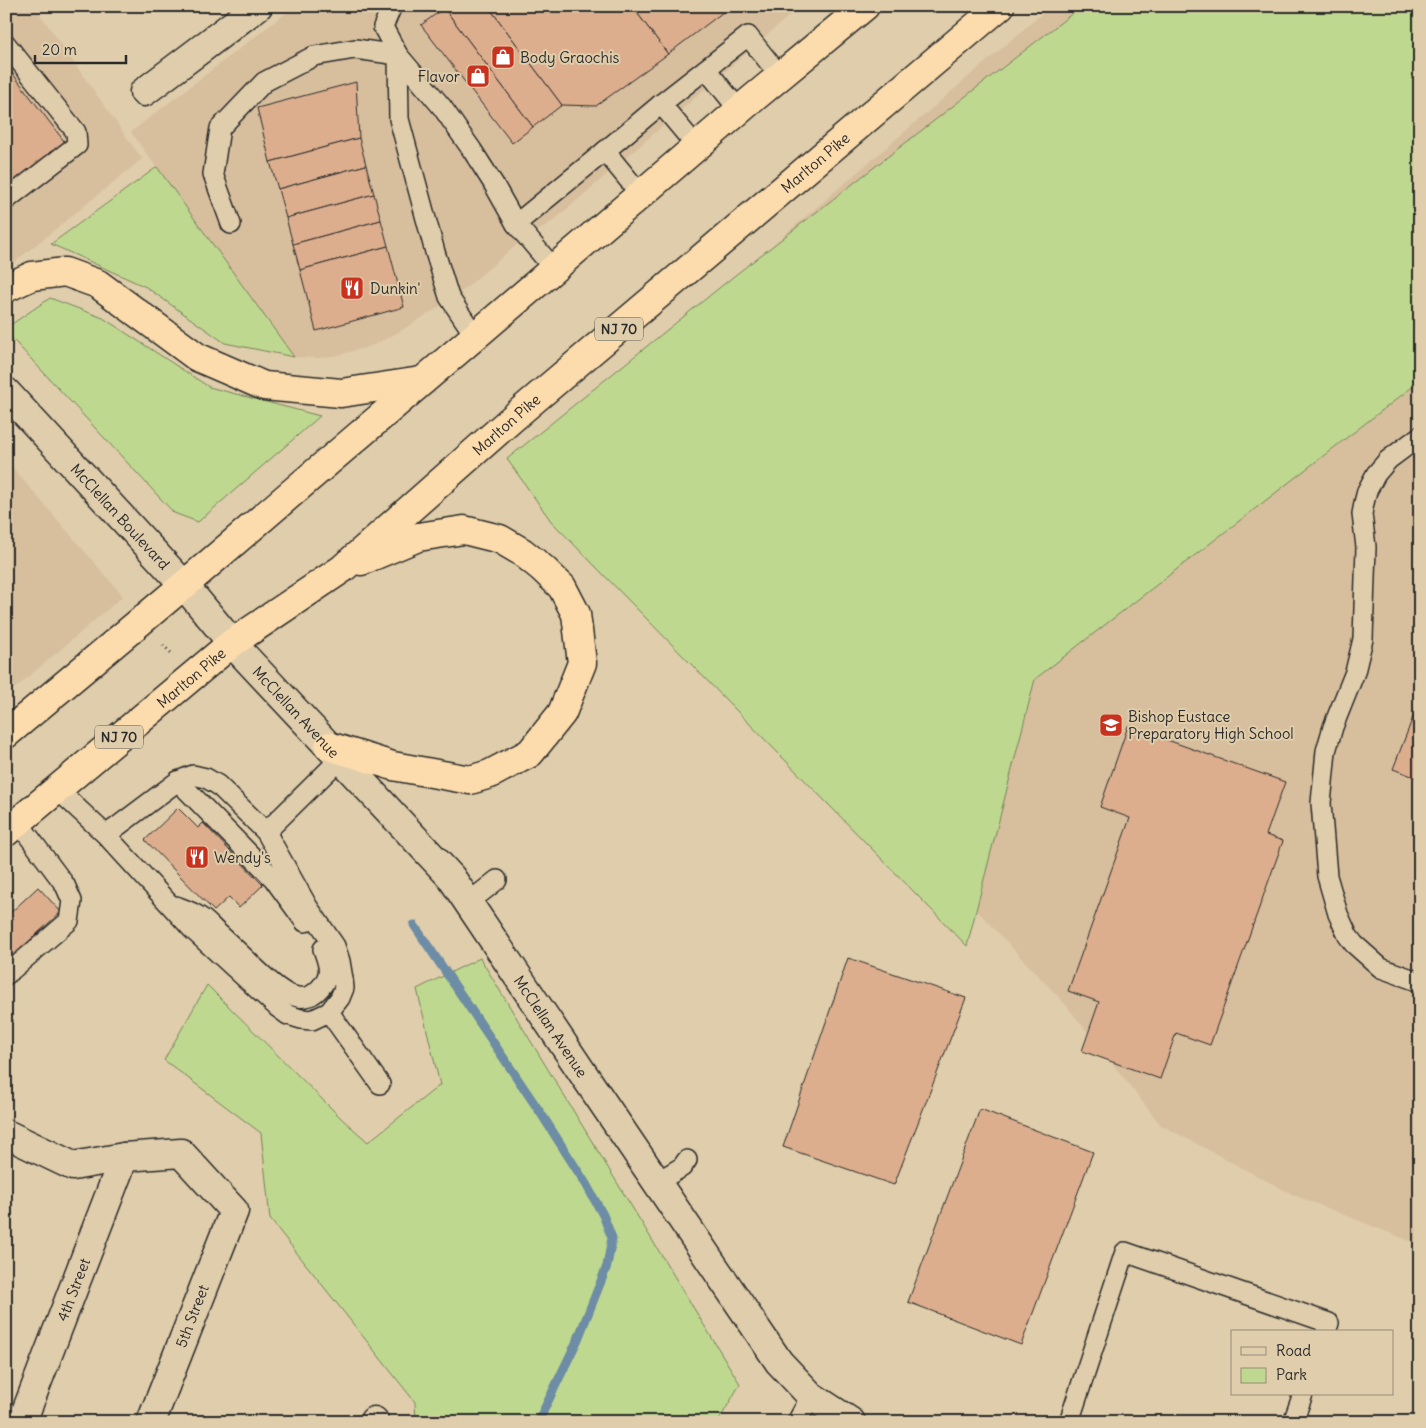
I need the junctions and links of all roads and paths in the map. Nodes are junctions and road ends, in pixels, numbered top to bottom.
1 (258, 6) edge
2 (392, 6) edge
3 (865, 6) edge
4 (1000, 6) edge
5 (6, 44) edge
6 (398, 55) junction
7 (706, 69) junction
8 (780, 76) junction
9 (144, 92) dead end
10 (661, 104) junction
11 (739, 110) junction
12 (697, 147) junction
13 (605, 151) junction
14 (641, 195) junction
15 (6, 200) edge
16 (230, 224) dead end
17 (516, 224) junction
18 (554, 270) junction
19 (6, 288) edge
20 (475, 336) junction
21 (421, 381) junction
22 (6, 392) edge
23 (1420, 436) edge
24 (342, 569) junction
25 (184, 585) junction
26 (232, 643) junction
27 (163, 645) dead end
28 (178, 659) dead end
29 (6, 734) edge
30 (335, 752) junction
31 (178, 780) junction
32 (57, 789) junction
33 (12, 827) edge
34 (266, 832) junction
35 (106, 835) junction
36 (497, 880) dead end
37 (166, 901) junction
38 (468, 903) junction
39 (6, 975) edge
40 (1420, 982) edge
41 (329, 1012) junction
42 (380, 1084) dead end
43 (6, 1134) edge
44 (124, 1157) junction
45 (686, 1160) dead end
46 (657, 1182) junction
47 (1327, 1330) edge
48 (811, 1396) junction
49 (1302, 1396) edge
50 (22, 1422) edge
51 (151, 1422) edge
52 (798, 1422) edge
53 (851, 1422) edge
54 (1069, 1422) edge
55 (1293, 1422) edge

1 - 9 street
2 - 6 lane
3 - 8 highway
4 - 24 highway, Marlton Pike / NJ 70
5 - 15 lane
6 - 16 lane
6 - 17 lane
6 - 20 lane
7 - 8 lane
7 - 10 lane
7 - 11 lane
8 - 11 highway
10 - 12 lane
10 - 13 lane
11 - 12 highway
12 - 14 highway
13 - 14 lane
13 - 17 lane
14 - 18 highway
17 - 18 lane
18 - 20 highway
19 - 21 highway
20 - 21 highway
21 - 25 highway
22 - 25 street, McClellan Boulevard
23 - 40 lane
24 - 26 highway, Marlton Pike / NJ 70
24 - 30 highway
25 - 26 street, McClellan Boulevard
25 - 29 highway
26 - 30 street, McClellan Avenue
26 - 32 highway, Marlton Pike / NJ 70
27 - 28 path
30 - 34 lane
30 - 38 street, McClellan Avenue
31 - 34 lane
31 - 35 lane
31 - 37 lane
32 - 33 highway, Marlton Pike / NJ 70
32 - 35 lane
33 - 39 lane
34 - 41 lane
35 - 37 lane
36 - 38 lane
37 - 41 lane
38 - 46 street, McClellan Avenue
41 - 42 lane
43 - 44 street
44 - 50 street, 4th Street
44 - 51 street, 5th Street
45 - 46 lane
46 - 48 street, McClellan Avenue
47 - 54 lane
48 - 52 lane
48 - 53 street, McClellan Avenue
49 - 55 lane

